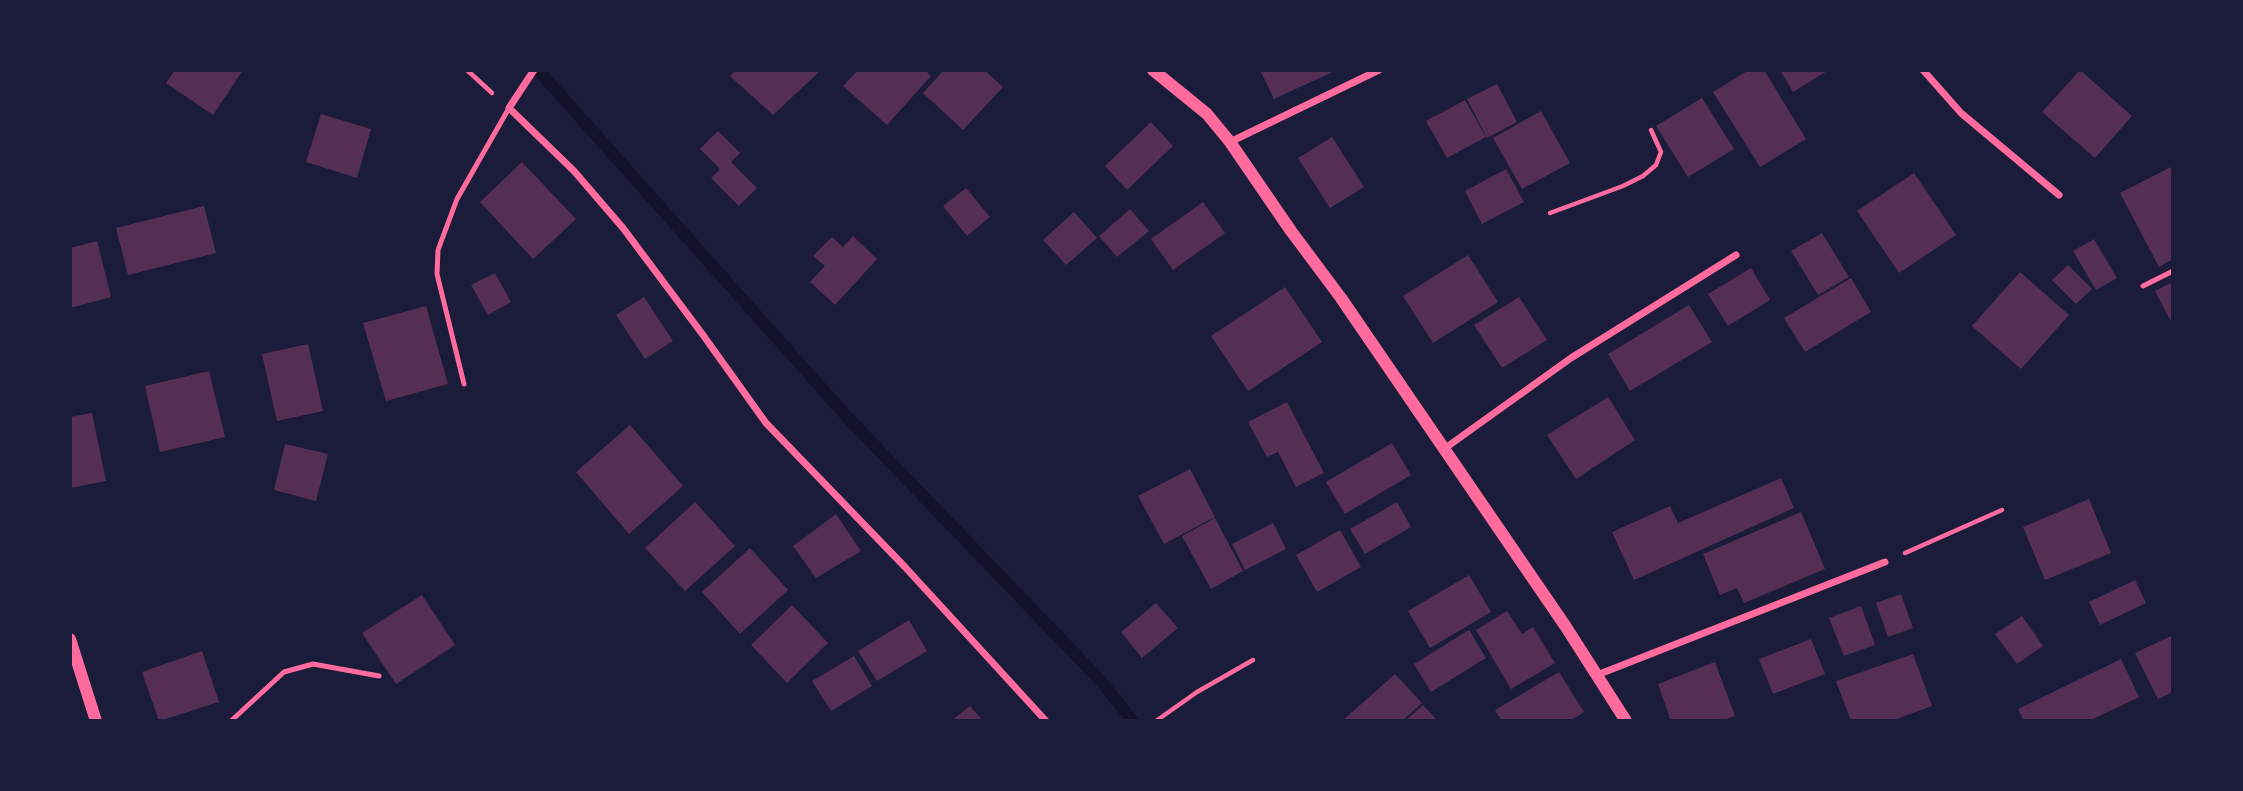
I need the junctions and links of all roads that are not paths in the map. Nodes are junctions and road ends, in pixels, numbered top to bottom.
1 (534, 70) edge
2 (1153, 70) edge
3 (1379, 70) edge
4 (1923, 70) edge
5 (509, 108) junction
6 (1230, 142) junction
7 (2059, 195) dead end
8 (1735, 255) dead end
9 (2173, 271) edge
10 (2143, 286) dead end
11 (464, 384) dead end
12 (1444, 449) junction
13 (1885, 562) road end
14 (70, 639) edge
15 (1597, 675) junction
16 (379, 676) dead end
17 (96, 721) edge
18 (231, 721) edge
19 (1045, 721) edge
20 (1626, 721) edge

1 - 5 street
2 - 6 street
3 - 6 street
4 - 7 street
5 - 11 lane
5 - 19 street
6 - 12 street
8 - 12 street
9 - 10 lane
12 - 15 street
13 - 15 street
14 - 17 street
15 - 20 street
16 - 18 lane

